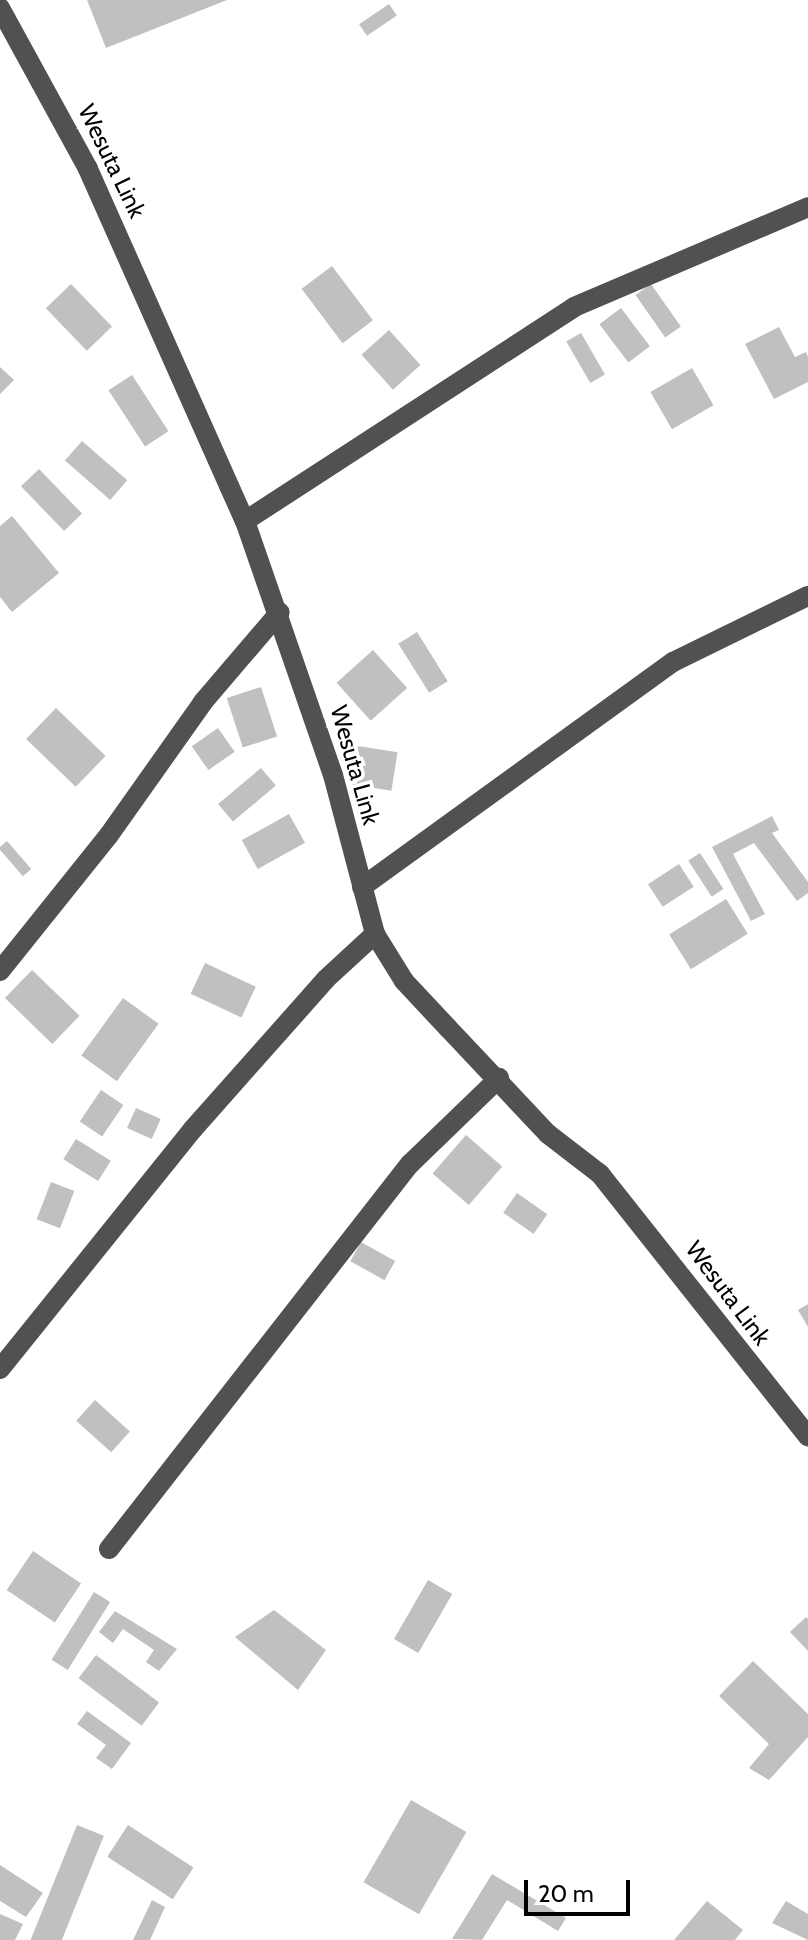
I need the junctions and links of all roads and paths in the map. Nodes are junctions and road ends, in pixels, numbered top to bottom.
1 (0, 8) edge
2 (808, 207) edge
3 (245, 521) junction
4 (808, 596) edge
5 (280, 612) junction
6 (362, 887) junction
7 (375, 934) junction
8 (0, 971) edge
9 (499, 1078) junction
10 (0, 1369) edge
11 (808, 1436) edge
12 (109, 1549) dead end

1 - 3 street, Wesuta Link
2 - 3 street
3 - 5 street, Wesuta Link
4 - 6 street
5 - 6 street, Wesuta Link
5 - 8 street
6 - 7 street, Wesuta Link
7 - 9 street, Wesuta Link
7 - 10 street
9 - 11 street, Wesuta Link
9 - 12 street

